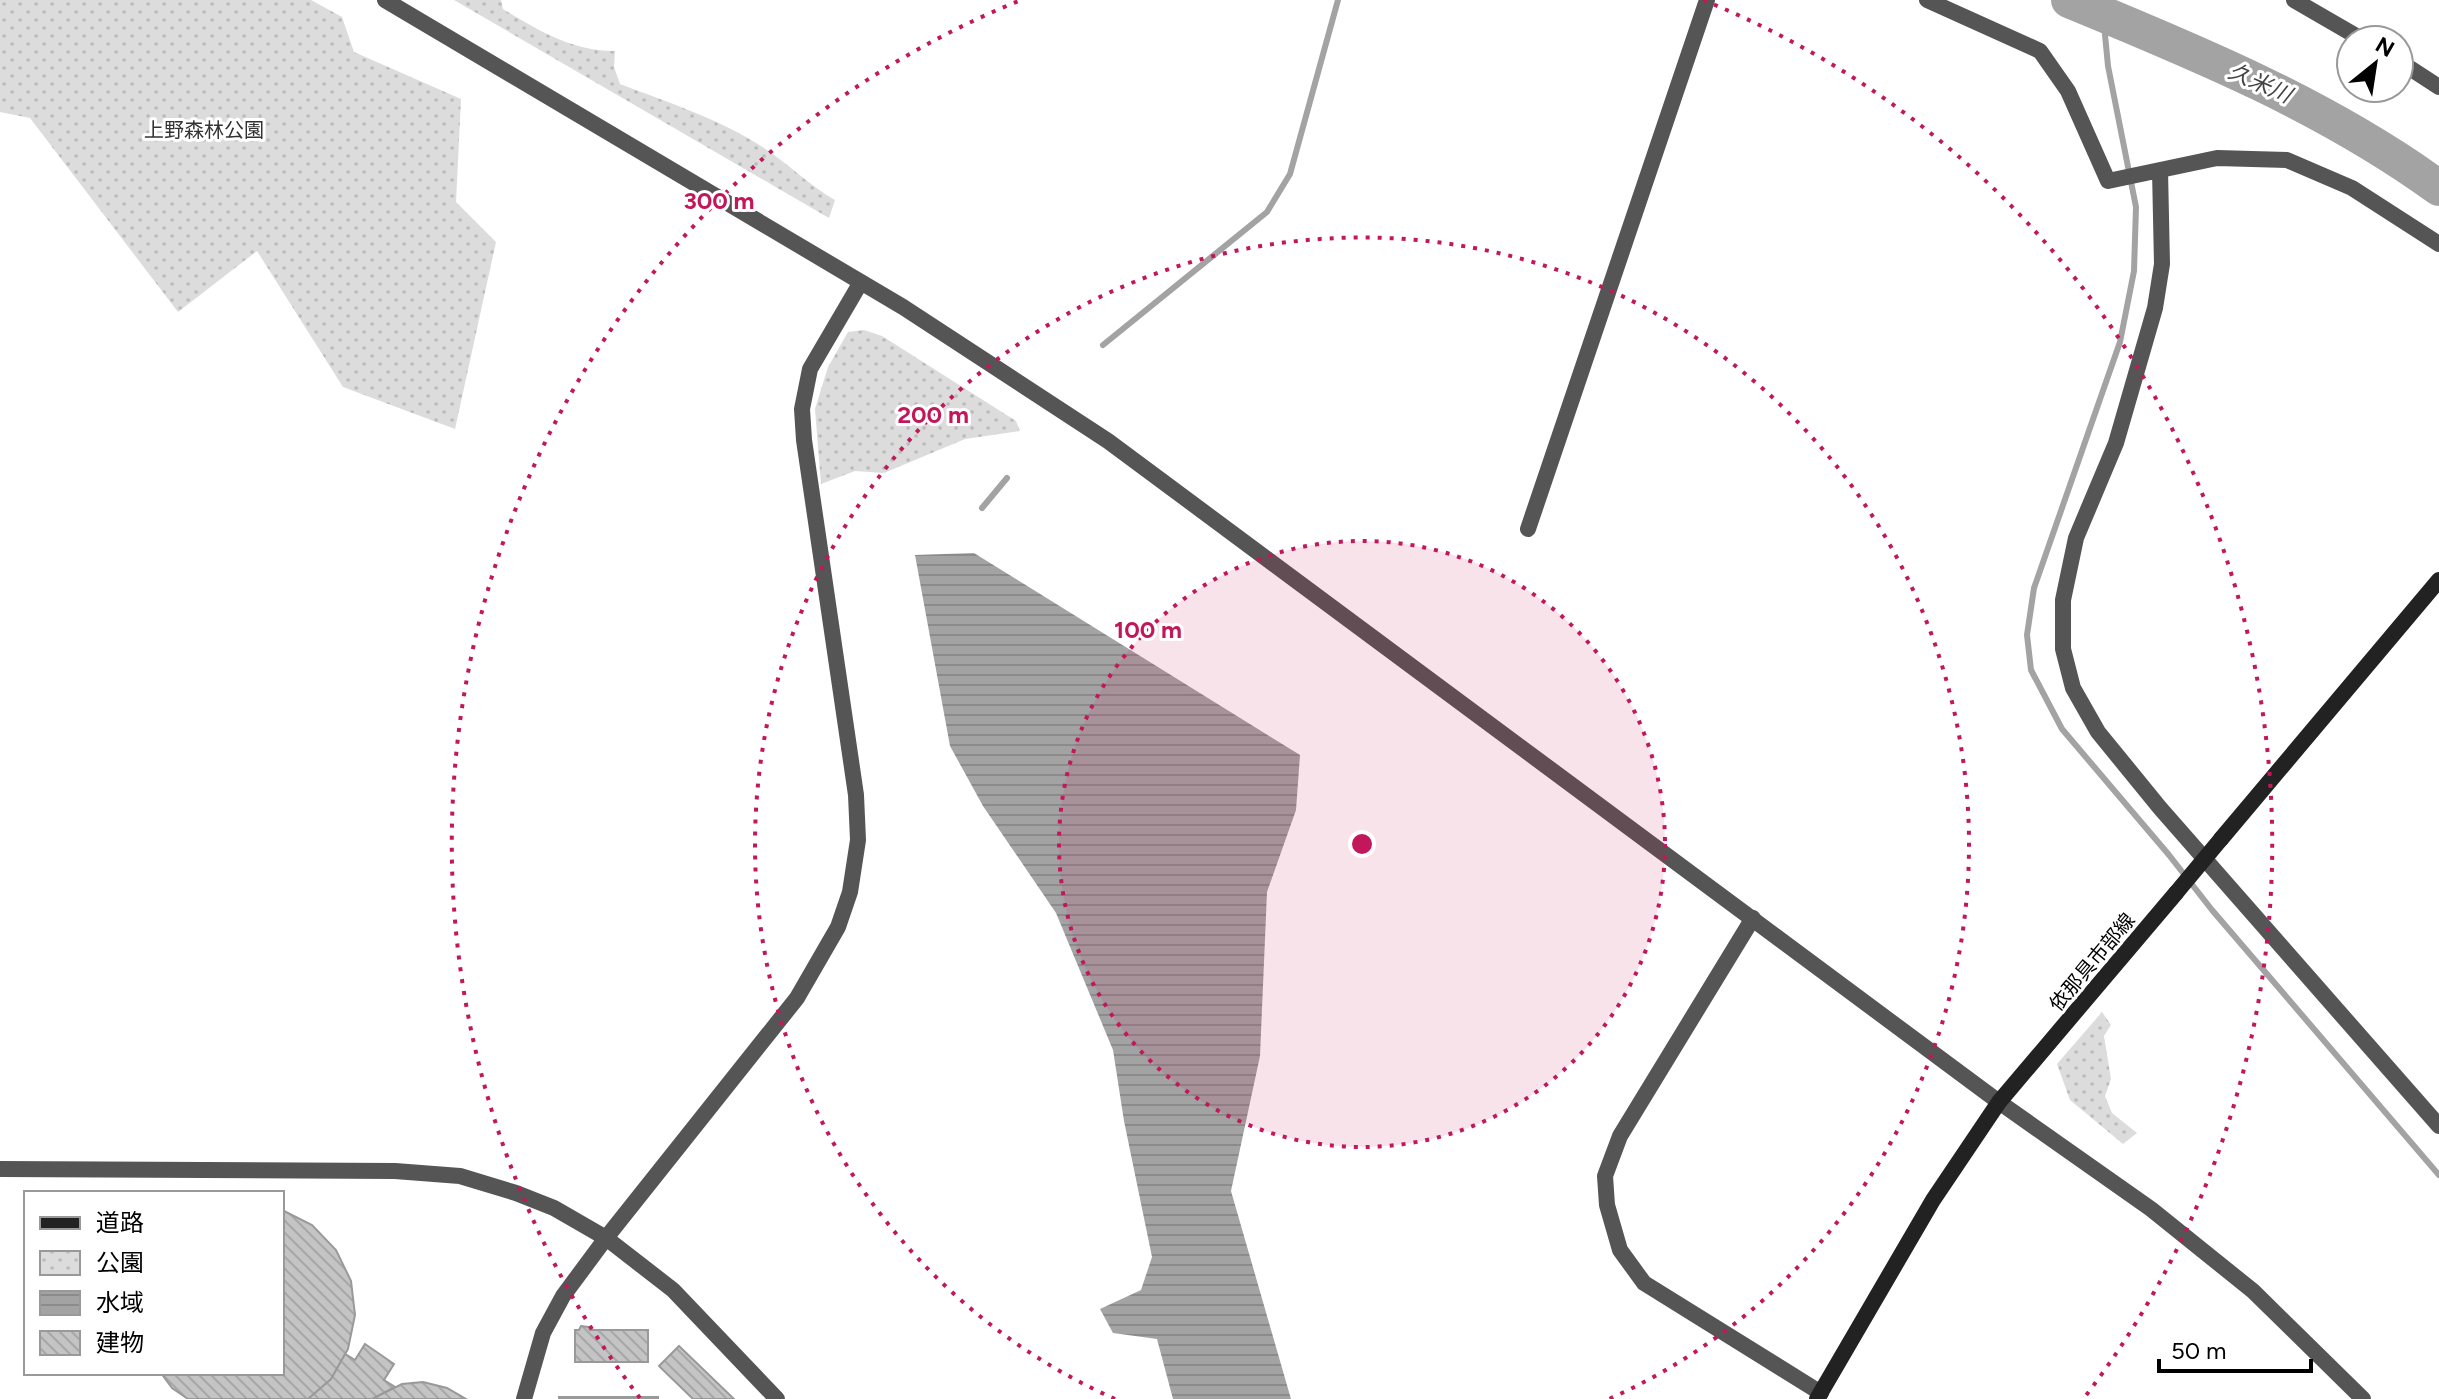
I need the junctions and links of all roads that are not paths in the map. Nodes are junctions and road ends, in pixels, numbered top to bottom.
1 (385, 0) edge
2 (1707, 0) edge
3 (1927, 0) edge
4 (2294, 0) edge
5 (2335, 24) edge
6 (2415, 71) edge
7 (2439, 87) edge
8 (2156, 170) junction
9 (2439, 244) edge
10 (861, 282) junction
11 (1528, 529) dead end
12 (2439, 580) edge
13 (1753, 918) junction
14 (1999, 1102) junction
15 (2439, 1126) edge
16 (0, 1169) edge
17 (606, 1238) junction
18 (1819, 1396) edge
19 (524, 1399) edge
20 (777, 1399) edge
21 (2363, 1399) edge

1 - 10 street
2 - 11 street
3 - 8 street
4 - 5 street
6 - 7 street
8 - 9 street
8 - 15 street
10 - 13 street
10 - 17 street
12 - 14 main road, 依那具市部線, bridge
13 - 14 street
13 - 18 street
14 - 18 main road, 依那具市部線
14 - 21 street
16 - 17 street
17 - 19 street
17 - 20 street

